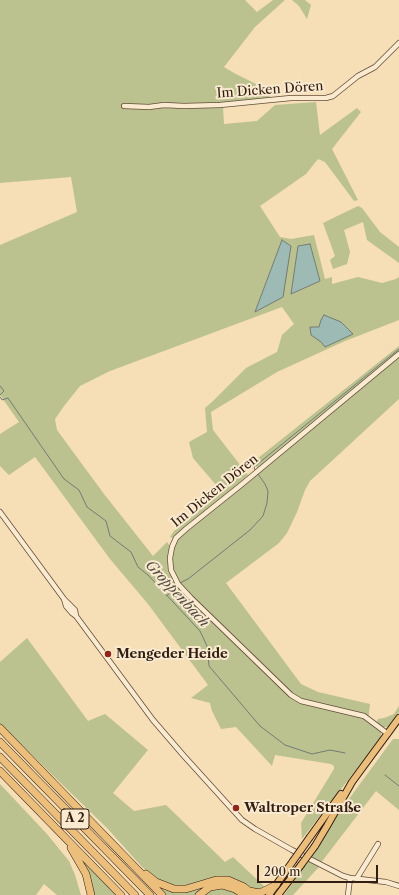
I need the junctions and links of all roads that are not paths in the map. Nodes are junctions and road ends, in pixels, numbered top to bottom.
1 (399, 43) edge
2 (124, 106) dead end
3 (399, 354) edge
4 (0, 512) edge
5 (399, 718) edge
6 (0, 728) edge
7 (388, 734) junction
8 (0, 742) edge
9 (0, 757) edge
10 (0, 771) edge
11 (352, 782) junction
12 (59, 832) junction
13 (378, 844) dead end
14 (130, 862) junction
15 (350, 878) junction
16 (358, 878) junction
17 (276, 885) junction
18 (399, 886) edge
19 (249, 894) edge
20 (91, 895) edge
21 (121, 895) edge
22 (135, 895) edge
23 (150, 895) edge
24 (162, 895) edge
25 (199, 895) edge
26 (269, 895) edge
27 (278, 895) edge
28 (348, 895) edge

1 - 2 street, Im Dicken Dören
3 - 7 street, Im Dicken Dören
4 - 15 street
5 - 7 main road
6 - 14 highway
7 - 11 main road
8 - 23 highway, A 2
9 - 22 highway, A 2
10 - 12 highway
11 - 17 main road, bridge
11 - 27 main road, bridge
12 - 20 highway
12 - 21 highway
13 - 16 street
14 - 19 highway
14 - 24 highway
15 - 16 street
15 - 28 street
16 - 18 street
17 - 19 highway
17 - 26 main road
19 - 25 highway

